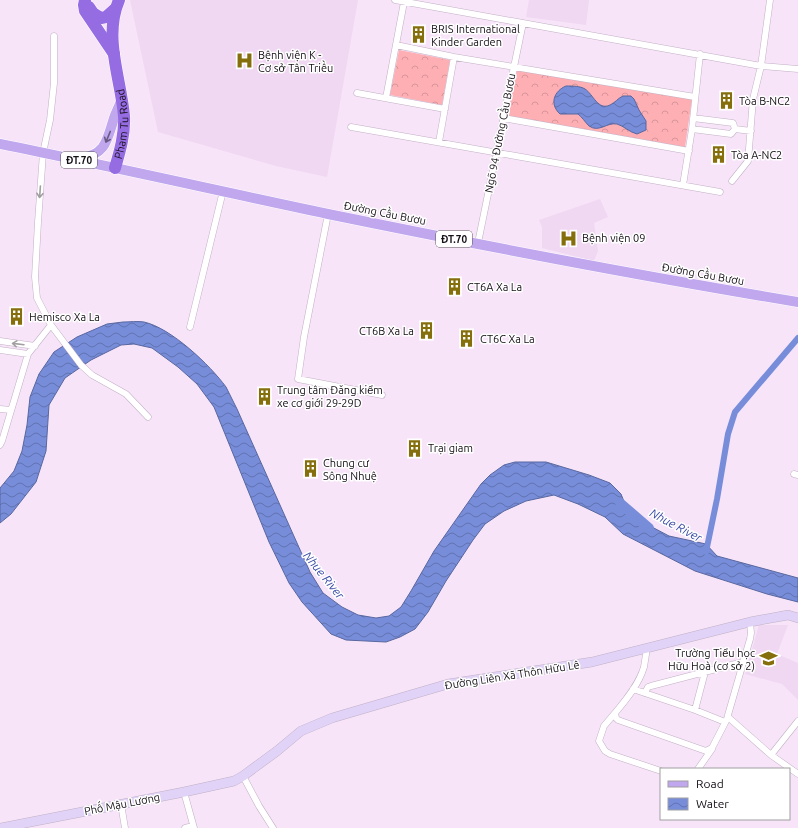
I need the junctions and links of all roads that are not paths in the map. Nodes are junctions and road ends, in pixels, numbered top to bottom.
1 (395, 0) edge
2 (770, 0) edge
3 (85, 1) edge
4 (404, 2) junction
5 (117, 4) edge
6 (523, 23) junction
7 (54, 36) dead end
8 (396, 45) junction
9 (700, 54) junction
10 (114, 56) junction
11 (454, 57) junction
12 (761, 66) junction
13 (514, 67) junction
14 (798, 69) edge
15 (357, 93) dead end
16 (695, 97) junction
17 (386, 98) junction
18 (121, 101) junction
19 (445, 109) junction
20 (503, 118) junction
21 (693, 118) junction
22 (352, 127) dead end
23 (692, 129) junction
24 (735, 129) junction
25 (751, 130) junction
26 (439, 142) junction
27 (0, 144) edge
28 (688, 151) junction
29 (43, 153) junction
30 (496, 153) junction
31 (73, 159) junction
32 (115, 168) junction
33 (732, 181) dead end
34 (683, 185) junction
35 (222, 191) junction
36 (720, 192) dead end
37 (328, 214) junction
38 (478, 243) junction
39 (797, 302) edge
40 (52, 326) junction
41 (190, 327) dead end
42 (0, 341) edge
43 (35, 346) junction
44 (0, 350) edge
45 (28, 354) junction
46 (382, 395) dead end
47 (0, 408) edge
48 (11, 410) junction
49 (148, 417) dead end
50 (0, 445) edge
51 (798, 618) edge
52 (750, 622) junction
53 (647, 648) junction
54 (743, 662) junction
55 (705, 672) junction
56 (633, 689) junction
57 (645, 693) junction
58 (695, 710) junction
59 (616, 713) junction
60 (727, 720) junction
61 (798, 721) edge
62 (712, 748) junction
63 (771, 755) junction
64 (699, 768) edge
65 (789, 768) edge
66 (660, 771) edge
67 (243, 776) junction
68 (184, 792) junction
69 (121, 804) junction
70 (33, 825) edge
71 (194, 827) edge
72 (0, 828) edge
73 (125, 828) edge
74 (185, 828) edge
75 (273, 828) edge

1 - 4 street
2 - 12 street
3 - 5 highway
3 - 10 highway, Pham Tu Road
4 - 6 street
4 - 8 street
5 - 10 highway, Pham Tu Road
6 - 9 street
6 - 13 street, Ngõ 94 Đường Cầu Bươu
7 - 29 street
8 - 11 street
8 - 17 street
9 - 12 street
9 - 16 street
10 - 18 highway, Pham Tu Road
11 - 13 street
11 - 19 street
12 - 14 street
12 - 25 street
13 - 16 street
13 - 20 street, Ngõ 94 Đường Cầu Bươu
15 - 17 street
16 - 21 street
17 - 19 street
18 -> 31 main road
18 - 32 highway, Pham Tu Road
19 - 26 street
20 - 28 street
20 - 30 street, Ngõ 94 Đường Cầu Bươu
21 - 23 street
21 - 24 street
22 - 26 street
23 - 24 street
23 - 28 street
24 - 25 street
25 - 33 street
26 - 30 street
27 - 29 main road, ĐT.70
28 - 34 street
29 - 31 main road, Đường Cầu Bươu / ĐT.70
29 -> 40 street
30 - 34 street
30 - 38 street, Ngõ 94 Đường Cầu Bươu
31 - 32 main road, Đường Cầu Bươu / ĐT.70
32 - 35 main road, Đường Cầu Bươu / ĐT.70
34 - 36 street
35 - 37 main road, Đường Cầu Bươu / ĐT.70
35 - 41 street
37 - 38 main road, Đường Cầu Bươu / ĐT.70
37 - 46 street
38 - 39 main road, Đường Cầu Bươu / ĐT.70
40 - 43 street
40 - 49 street
43 -> 42 street
43 - 45 street
44 - 45 street
45 - 48 street
47 - 48 street
48 - 50 street
51 - 52 street, Đường Liên Xã Thôn Hữu Lê
52 - 53 street, Đường Liên Xã Thôn Hữu Lê
52 - 54 street
53 - 56 street
53 - 67 street, Đường Liên Xã Thôn Hữu Lê
54 - 55 street
54 - 60 street
55 - 57 street
55 - 58 street
56 - 57 street
56 - 59 street
57 - 58 street
58 - 60 street
59 - 62 street
59 - 66 street
60 - 62 street
60 - 63 street
61 - 63 street
62 - 64 street
63 - 65 street
67 - 68 street, Phố Mậu Lương
67 - 75 street
68 - 69 street, Phố Mậu Lương
68 - 71 street
69 - 70 street, Phố Mậu Lương
69 - 73 street
70 - 72 street, Phố Mậu Lương
71 - 74 street

